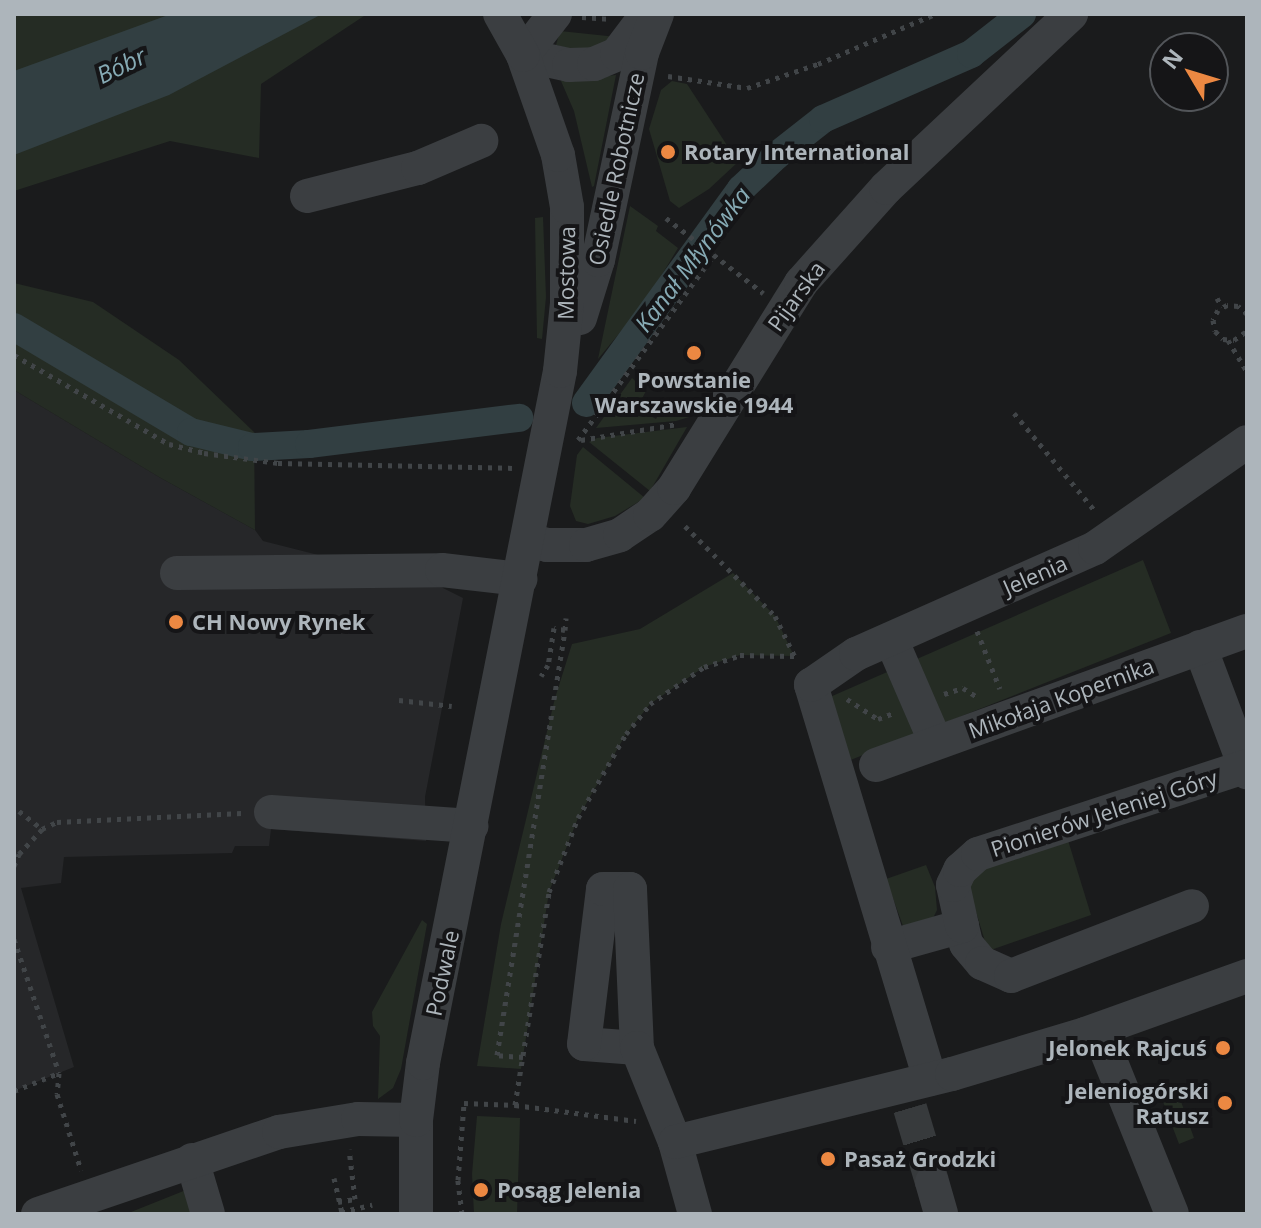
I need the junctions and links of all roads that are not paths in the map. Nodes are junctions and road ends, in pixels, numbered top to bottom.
1 (500, 14) edge
2 (657, 14) edge
3 (1071, 14) edge
4 (563, 15) edge
5 (631, 17) edge
6 (523, 55) junction
7 (481, 141) dead end
8 (307, 196) dead end
9 (560, 371) junction
10 (1247, 442) edge
11 (527, 540) junction
12 (177, 573) dead end
13 (520, 579) junction
14 (1247, 631) edge
15 (891, 639) junction
16 (1200, 647) junction
17 (936, 743) junction
18 (876, 765) dead end
19 (1246, 769) edge
20 (271, 812) road end
21 (472, 826) junction
22 (1192, 906) dead end
23 (962, 926) junction
24 (890, 953) junction
25 (1247, 976) edge
26 (1098, 1030) junction
27 (637, 1048) dead end
28 (915, 1091) junction
29 (416, 1120) junction
30 (675, 1142) junction
31 (192, 1160) junction
32 (38, 1214) edge
33 (208, 1214) edge
34 (416, 1214) edge
35 (695, 1214) edge
36 (1172, 1214) edge

1 - 6 street, Mostowa
2 - 9 street, Osiedle Robotnicze
3 - 11 street, Pijarska
4 - 6 street
5 - 6 street, Osiedle Robotnicze
6 - 9 street, Mostowa
7 - 8 street
9 - 11 street, Mostowa
10 - 15 street, Jelenia
11 - 13 street, Podwale
12 - 13 street
13 - 21 street, Podwale
14 - 16 street, Mikołaja Kopernika
15 - 17 street
15 - 24 street, Jelenia
16 - 17 street, Mikołaja Kopernika
16 - 19 street, Pionierów Jeleniej Góry
17 - 18 street, Mikołaja Kopernika
19 - 23 street, Pionierów Jeleniej Góry
20 - 21 street
21 - 29 street, Podwale
22 - 23 street
23 - 24 street
24 - 28 street
25 - 26 street
26 - 28 street
26 - 36 street
27 - 30 street
28 - 30 street
29 - 31 street
29 - 34 street, Podwale
30 - 35 street
31 - 32 street
31 - 33 street

